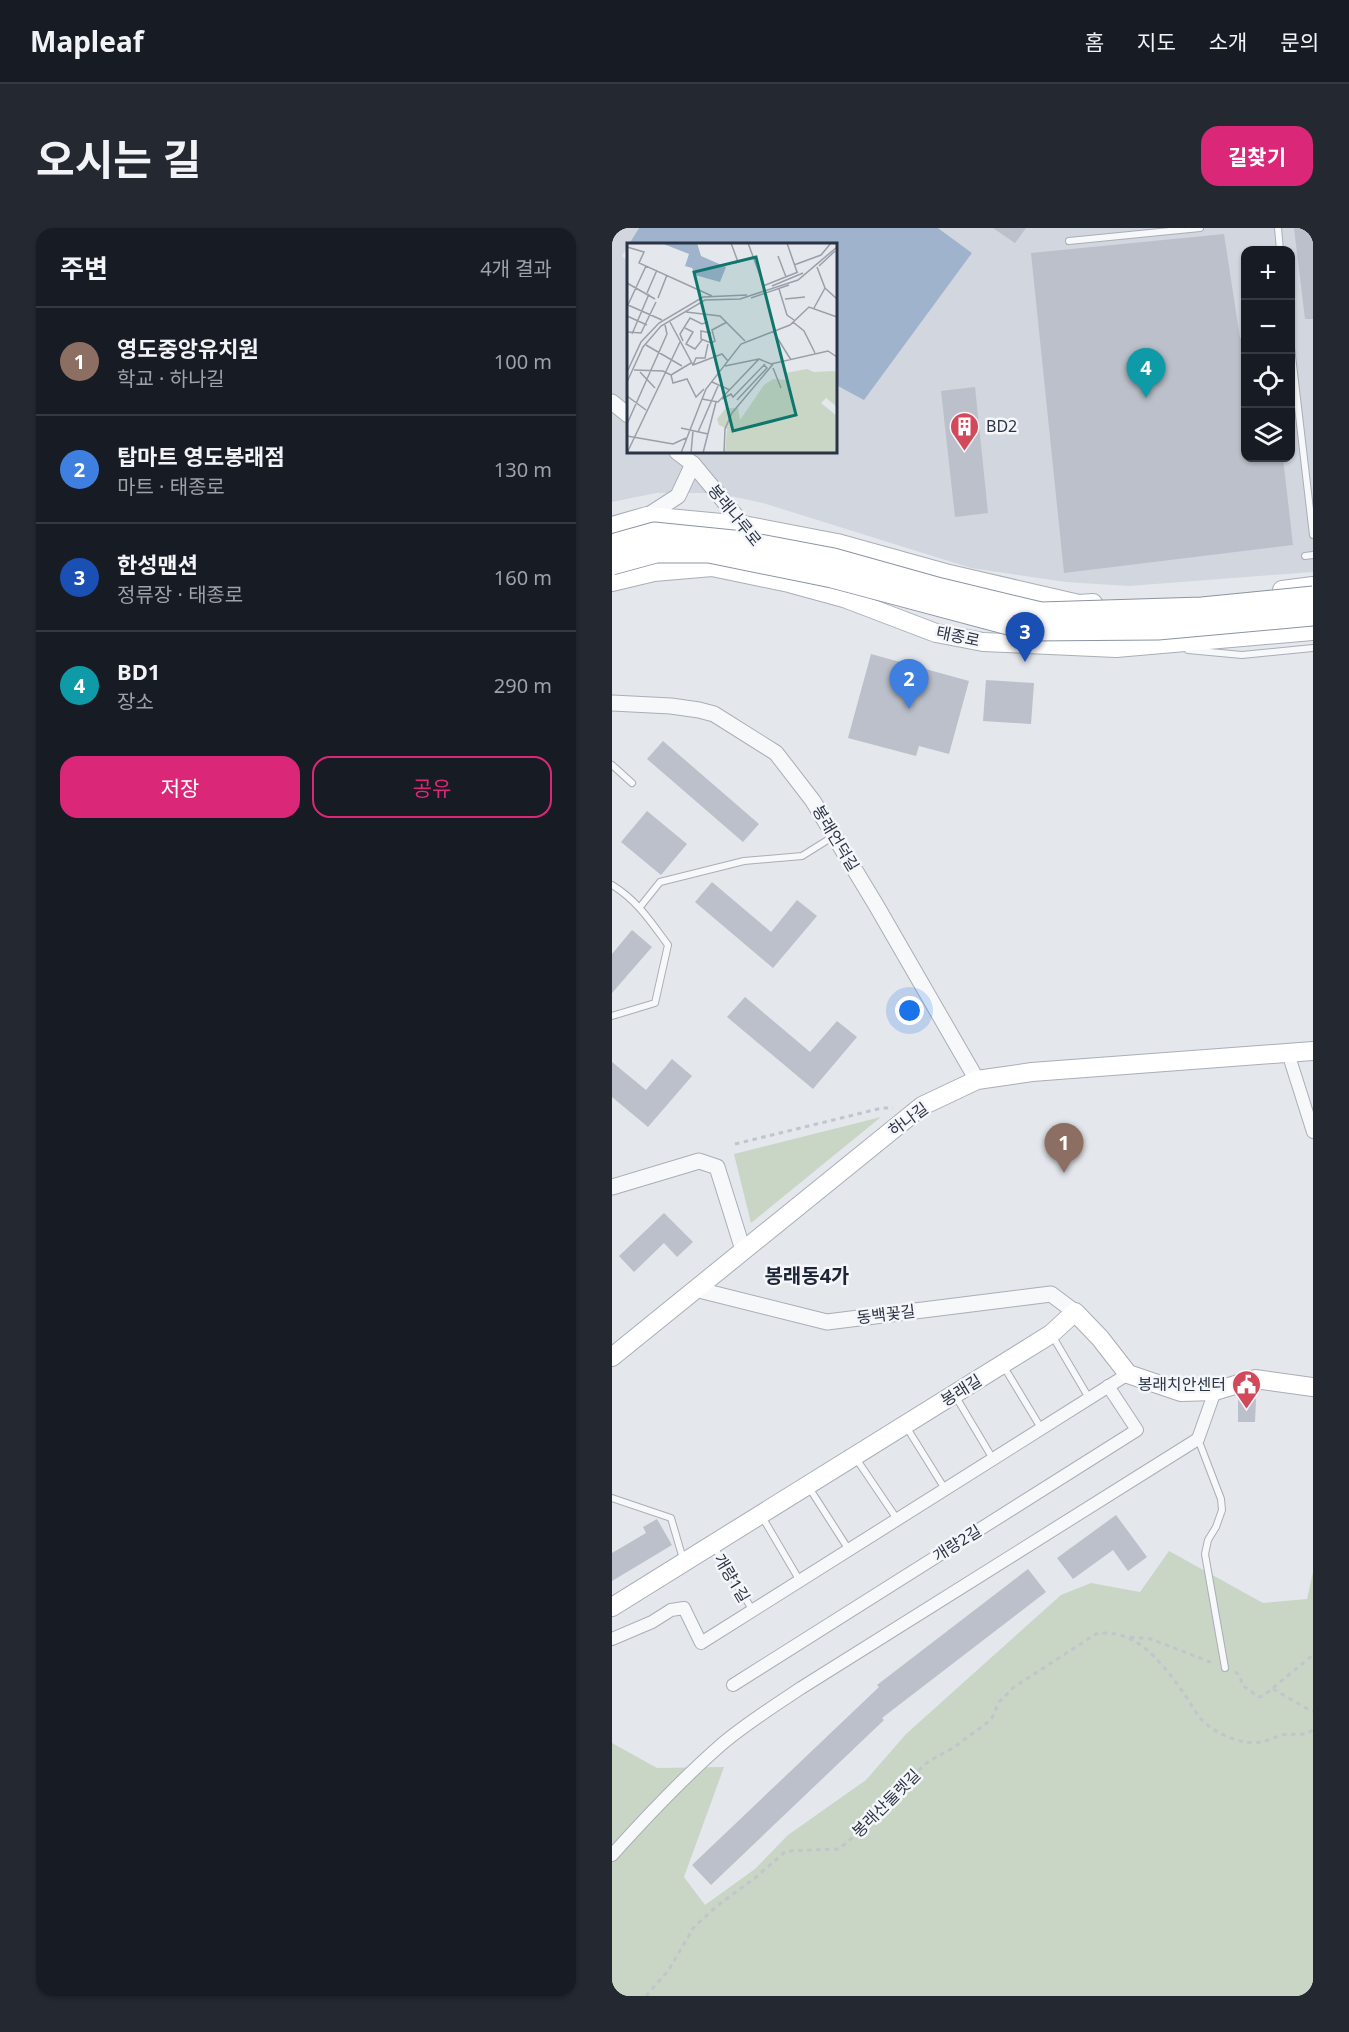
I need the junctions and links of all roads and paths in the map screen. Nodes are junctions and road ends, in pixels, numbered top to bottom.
1 (1107, 228) edge
2 (1200, 228) edge
3 (1278, 228) edge
4 (1108, 237) junction
5 (1069, 241) dead end
6 (1280, 246) edge
7 (1292, 354) edge
8 (612, 402) edge
9 (627, 414) edge
10 (678, 453) edge
11 (693, 464) junction
12 (647, 516) junction
13 (744, 525) junction
14 (612, 526) edge
15 (1313, 535) edge
16 (612, 545) edge
17 (612, 564) edge
18 (612, 582) edge
19 (789, 583) junction
20 (1313, 586) edge
21 (1313, 597) edge
22 (1313, 615) edge
23 (1313, 631) edge
24 (1152, 646) junction
25 (1313, 648) edge
26 (612, 703) edge
27 (612, 765) edge
28 (632, 783) dead end
29 (835, 836) junction
30 (612, 885) edge
31 (640, 907) junction
32 (612, 1016) edge
33 (1313, 1051) edge
34 (1288, 1053) junction
35 (977, 1080) junction
36 (922, 1106) junction
37 (1313, 1132) edge
38 (735, 1144) dead end
39 (612, 1187) edge
40 (743, 1250) junction
41 (696, 1289) junction
42 (1075, 1312) junction
43 (1051, 1334) junction
44 (612, 1357) edge
45 (1002, 1364) junction
46 (1128, 1374) junction
47 (1108, 1386) junction
48 (1313, 1387) edge
49 (1215, 1390) junction
50 (954, 1394) junction
51 (1089, 1398) junction
52 (905, 1425) junction
53 (1041, 1428) junction
54 (1198, 1439) junction
55 (855, 1456) junction
56 (993, 1459) junction
57 (808, 1485) junction
58 (945, 1489) junction
59 (612, 1498) edge
60 (761, 1515) junction
61 (897, 1519) junction
62 (712, 1545) junction
63 (849, 1550) junction
64 (684, 1563) junction
65 (800, 1581) junction
66 (612, 1607) edge
67 (753, 1611) junction
68 (1128, 1638) junction
69 (612, 1639) edge
70 (1313, 1655) edge
71 (1225, 1668) junction
72 (733, 1685) dead end
73 (1273, 1689) junction
74 (1313, 1712) edge
75 (1313, 1730) edge
76 (612, 1855) edge
77 (646, 1996) edge

1 - 4 lane
2 - 4 lane
3 - 6 lane
4 - 5 lane
7 - 15 lane
8 - 9 street
10 - 11 street, 봉래나루로
11 - 12 street
11 - 13 street, 봉래나루로
12 - 13 main road
12 - 14 main road
13 - 19 street, 봉래나루로
13 - 20 main road
16 - 21 highway, bridge
17 - 22 highway, bridge
18 - 19 main road, 태종로
19 - 24 main road, 태종로
23 - 24 main road, 태종로
24 - 25 lane
26 - 29 street, 봉래언덕길
27 - 28 lane
29 - 31 lane
29 - 35 street, 봉래언덕길
30 - 31 lane
31 - 32 lane
33 - 34 main road, 하나길
34 - 35 main road, 하나길
34 - 37 street
35 - 36 main road, 하나길
36 - 38 path
36 - 40 main road, 하나길
39 - 40 street
40 - 41 main road, 하나길
41 - 42 street, 동백꽃길
41 - 44 main road, 하나길
42 - 43 main road, 봉래길
42 - 46 main road
43 - 45 main road, 봉래길
43 - 51 lane
45 - 50 main road, 봉래길
45 - 53 lane
46 - 47 street, 개량1길
46 - 49 main road
47 - 51 street, 개량1길
47 - 72 street, 개량2길
48 - 49 main road
49 - 54 street
50 - 52 main road, 봉래길
50 - 56 lane
51 - 53 street, 개량1길
52 - 55 main road, 봉래길
52 - 58 lane
53 - 56 street, 개량1길
54 - 71 lane
54 - 76 street
55 - 57 main road, 봉래길
55 - 61 lane
56 - 58 street, 개량1길
57 - 60 main road, 봉래길
57 - 63 lane
58 - 61 street, 개량1길
59 - 64 lane
60 - 62 main road, 봉래길
60 - 65 lane
61 - 63 street, 개량1길
62 - 64 main road, 봉래길
62 - 67 lane, 개량1길
63 - 65 street, 개량1길
64 - 66 main road, 봉래길
65 - 67 street, 개량1길
67 - 69 street, 개량1길
68 - 71 path
68 - 75 path, 봉래산둘렛길
68 - 77 path, 봉래산둘렛길
70 - 73 path
71 - 73 path
73 - 74 path

